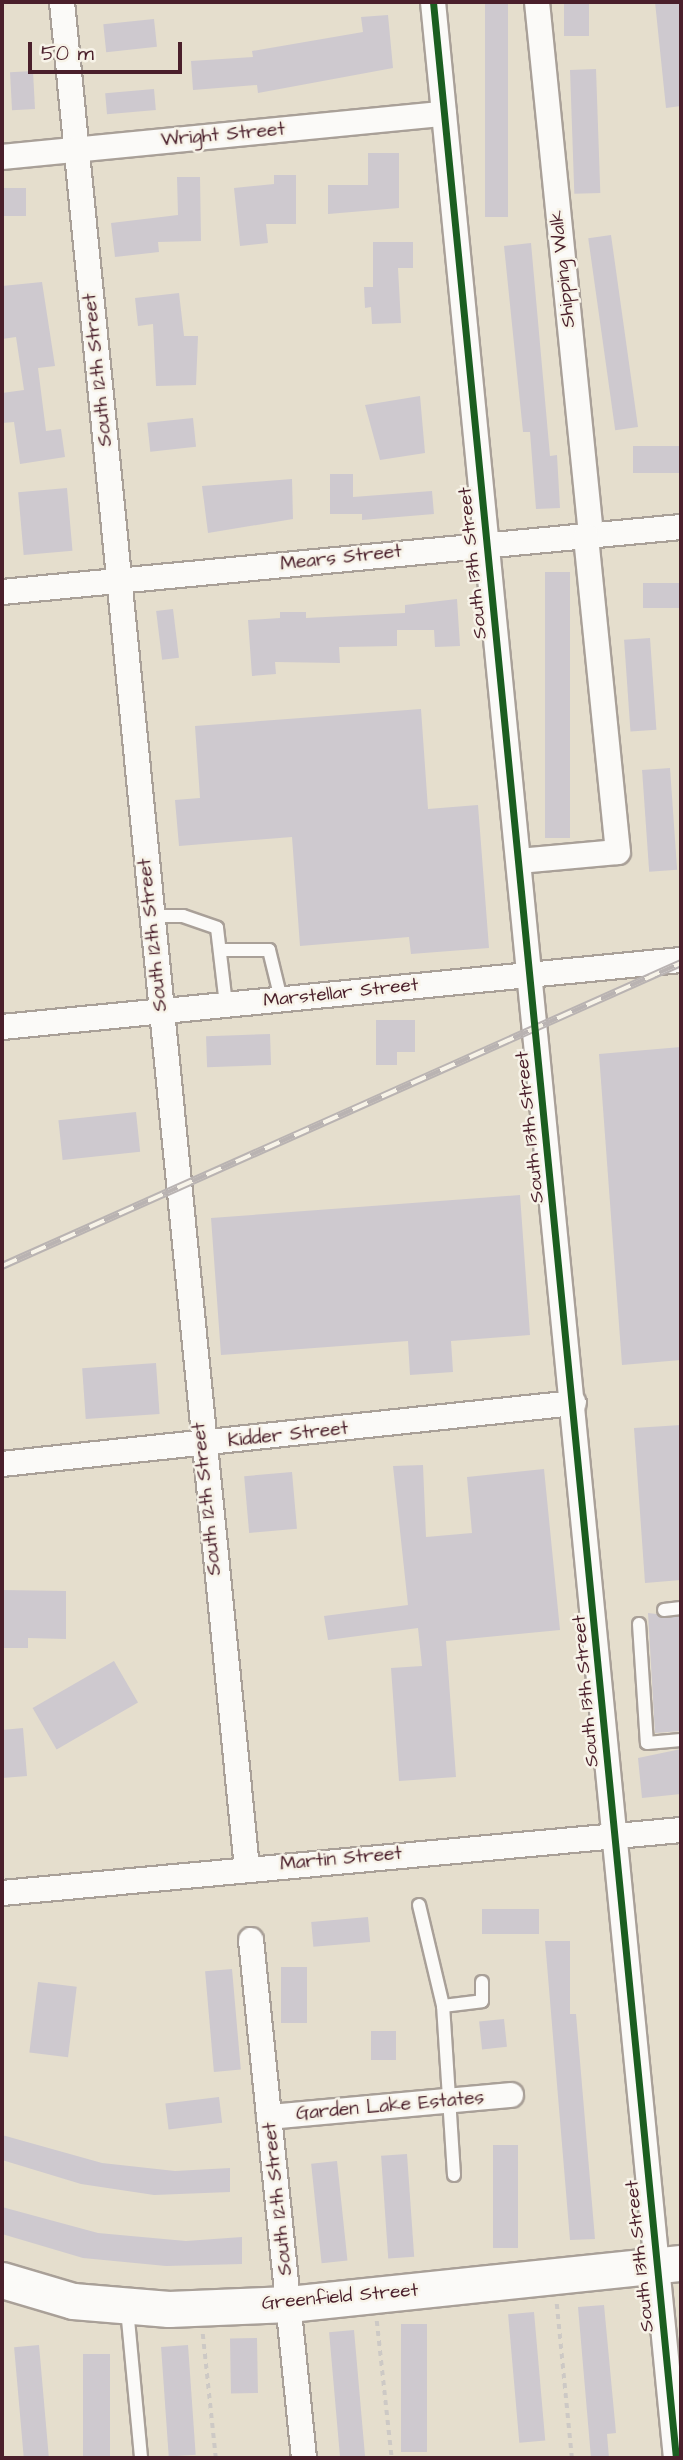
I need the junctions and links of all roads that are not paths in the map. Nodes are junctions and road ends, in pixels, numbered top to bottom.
1 (62, 2) edge
2 (433, 2) edge
3 (537, 2) edge
4 (444, 114) junction
5 (76, 149) junction
6 (2, 157) edge
7 (681, 527) edge
8 (588, 536) junction
9 (487, 544) junction
10 (119, 580) junction
11 (2, 592) edge
12 (519, 861) junction
13 (151, 916) junction
14 (220, 950) junction
15 (681, 960) edge
16 (531, 975) junction
17 (281, 999) junction
18 (226, 1005) junction
19 (161, 1012) junction
20 (2, 1027) edge
21 (574, 1403) junction
22 (200, 1444) junction
23 (2, 1464) edge
24 (681, 1608) edge
25 (664, 1610) dead end
26 (639, 1624) dead end
27 (681, 1740) edge
28 (681, 1830) edge
29 (616, 1836) junction
30 (247, 1867) junction
31 (2, 1893) edge
32 (419, 1905) dead end
33 (251, 1940) dead end
34 (481, 1982) dead end
35 (443, 2006) junction
36 (512, 2095) dead end
37 (452, 2101) junction
38 (270, 2117) junction
39 (454, 2175) dead end
40 (669, 2264) edge
41 (2, 2280) edge
42 (289, 2304) junction
43 (127, 2308) junction
44 (141, 2458) edge
45 (304, 2458) edge
46 (676, 2458) edge

1 - 5 street, South 12th Street
2 - 4 street, South 13th Street
3 - 8 street, Shipping Walk
4 - 5 street, Wright Street
4 - 9 street, South 13th Street
5 - 6 street, Wright Street
5 - 10 street, South 12th Street
7 - 8 street, Mears Street
8 - 9 street, Mears Street
8 - 12 street, Shipping Walk
9 - 10 street, Mears Street
9 - 12 street, South 13th Street
10 - 11 street, Mears Street
10 - 13 street, South 12th Street
12 - 16 street, South 13th Street
13 - 14 lane
13 - 19 street, South 12th Street
14 - 17 lane
14 - 18 lane
15 - 16 street, Marstellar Street
16 - 17 street, Marstellar Street
16 - 21 street, South 13th Street
17 - 18 street, Marstellar Street
18 - 19 street, Marstellar Street
19 - 20 street, Marstellar Street
19 - 22 street, South 12th Street
21 - 22 street, Kidder Street
21 - 29 street, South 13th Street
22 - 23 street, Kidder Street
22 - 30 street, South 12th Street
24 - 25 lane
26 - 27 lane
28 - 29 street, Martin Street
29 - 30 street, Martin Street
29 - 40 street, South 13th Street
30 - 31 street, Martin Street
32 - 35 lane
33 - 38 street, South 12th Street
34 - 35 lane
35 - 37 lane
36 - 37 street, Garden Lake Estates
37 - 38 street, Garden Lake Estates
37 - 39 lane
38 - 42 street, South 12th Street
40 - 42 main road, Greenfield Street
40 - 46 street, South 13th Street
41 - 43 main road, Greenfield Street
42 - 43 main road, Greenfield Street
42 - 45 street, South 12th Street
43 - 44 lane

